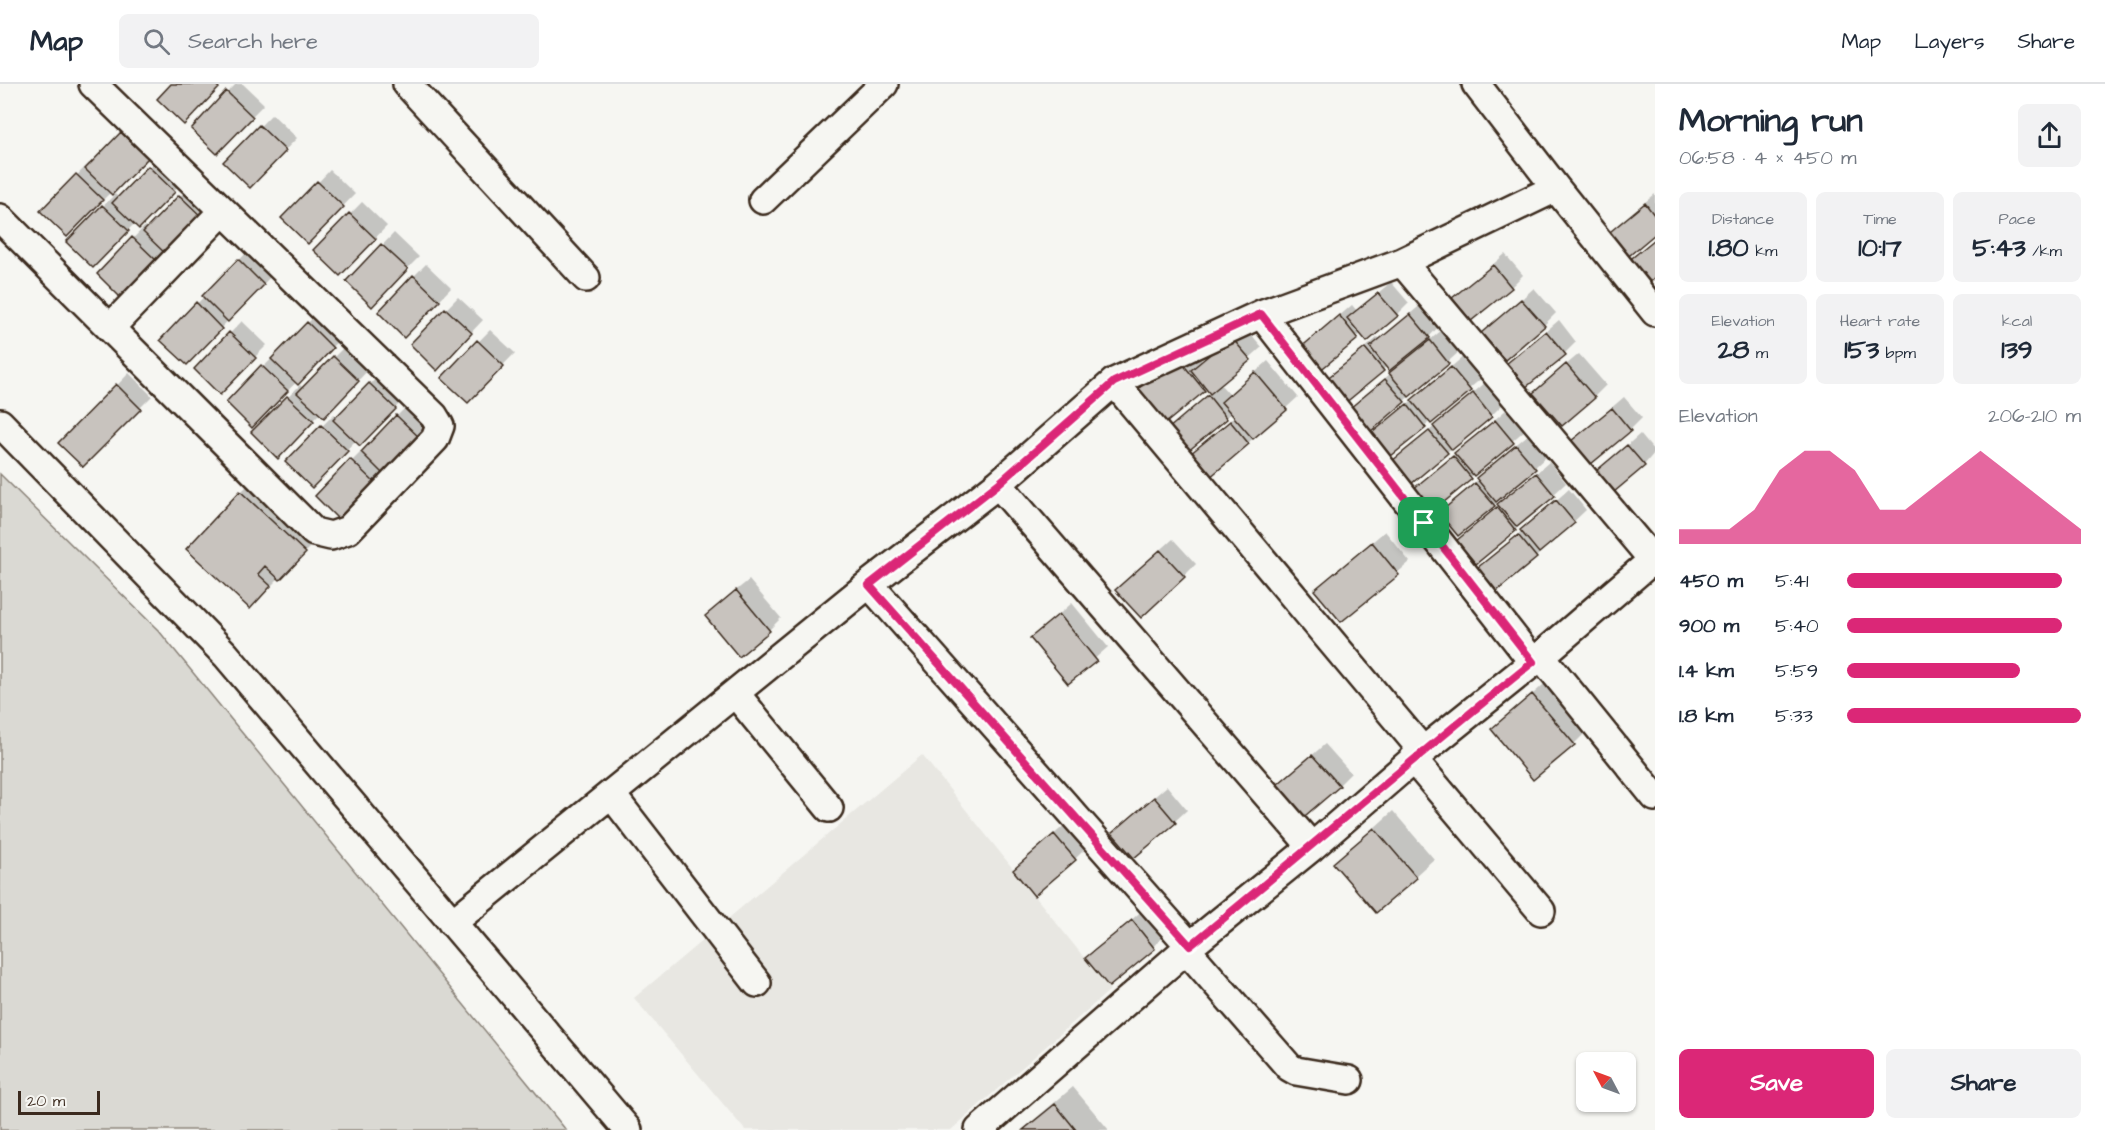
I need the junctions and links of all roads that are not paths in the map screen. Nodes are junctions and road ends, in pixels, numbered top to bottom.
1 (93, 84) edge
2 (407, 84) edge
3 (884, 84) edge
4 (1476, 84) edge
5 (1556, 188) junction
6 (764, 200) dead end
7 (223, 210) junction
8 (0, 218) edge
9 (1402, 261) junction
10 (586, 278) dead end
11 (1655, 312) edge
12 (1261, 314) junction
13 (110, 328) junction
14 (1114, 382) junction
15 (0, 423) edge
16 (998, 484) junction
17 (1654, 559) edge
18 (869, 585) junction
19 (1537, 659) junction
20 (735, 693) junction
21 (1418, 755) junction
22 (611, 794) junction
23 (1655, 797) edge
24 (829, 808) dead end
25 (1312, 847) junction
26 (1541, 911) dead end
27 (452, 923) junction
28 (1188, 947) junction
29 (757, 983) dead end
30 (1349, 1080) dead end
31 (628, 1130) edge
32 (979, 1130) edge

1 - 7 street
2 - 10 street
3 - 6 street
4 - 5 street
5 - 9 street
5 - 11 street
7 - 13 street
7 - 13 street
8 - 13 street
9 - 12 street
9 - 17 street
12 - 14 street
12 - 19 street
14 - 16 street
14 - 21 street
15 - 27 street
16 - 18 street
16 - 25 street
17 - 19 street
18 - 20 street
18 - 28 street
19 - 21 street
19 - 23 street
20 - 22 street
20 - 24 street
21 - 25 street
21 - 26 street
22 - 27 street
22 - 29 street
25 - 28 street
27 - 31 street
28 - 30 street
28 - 32 street

